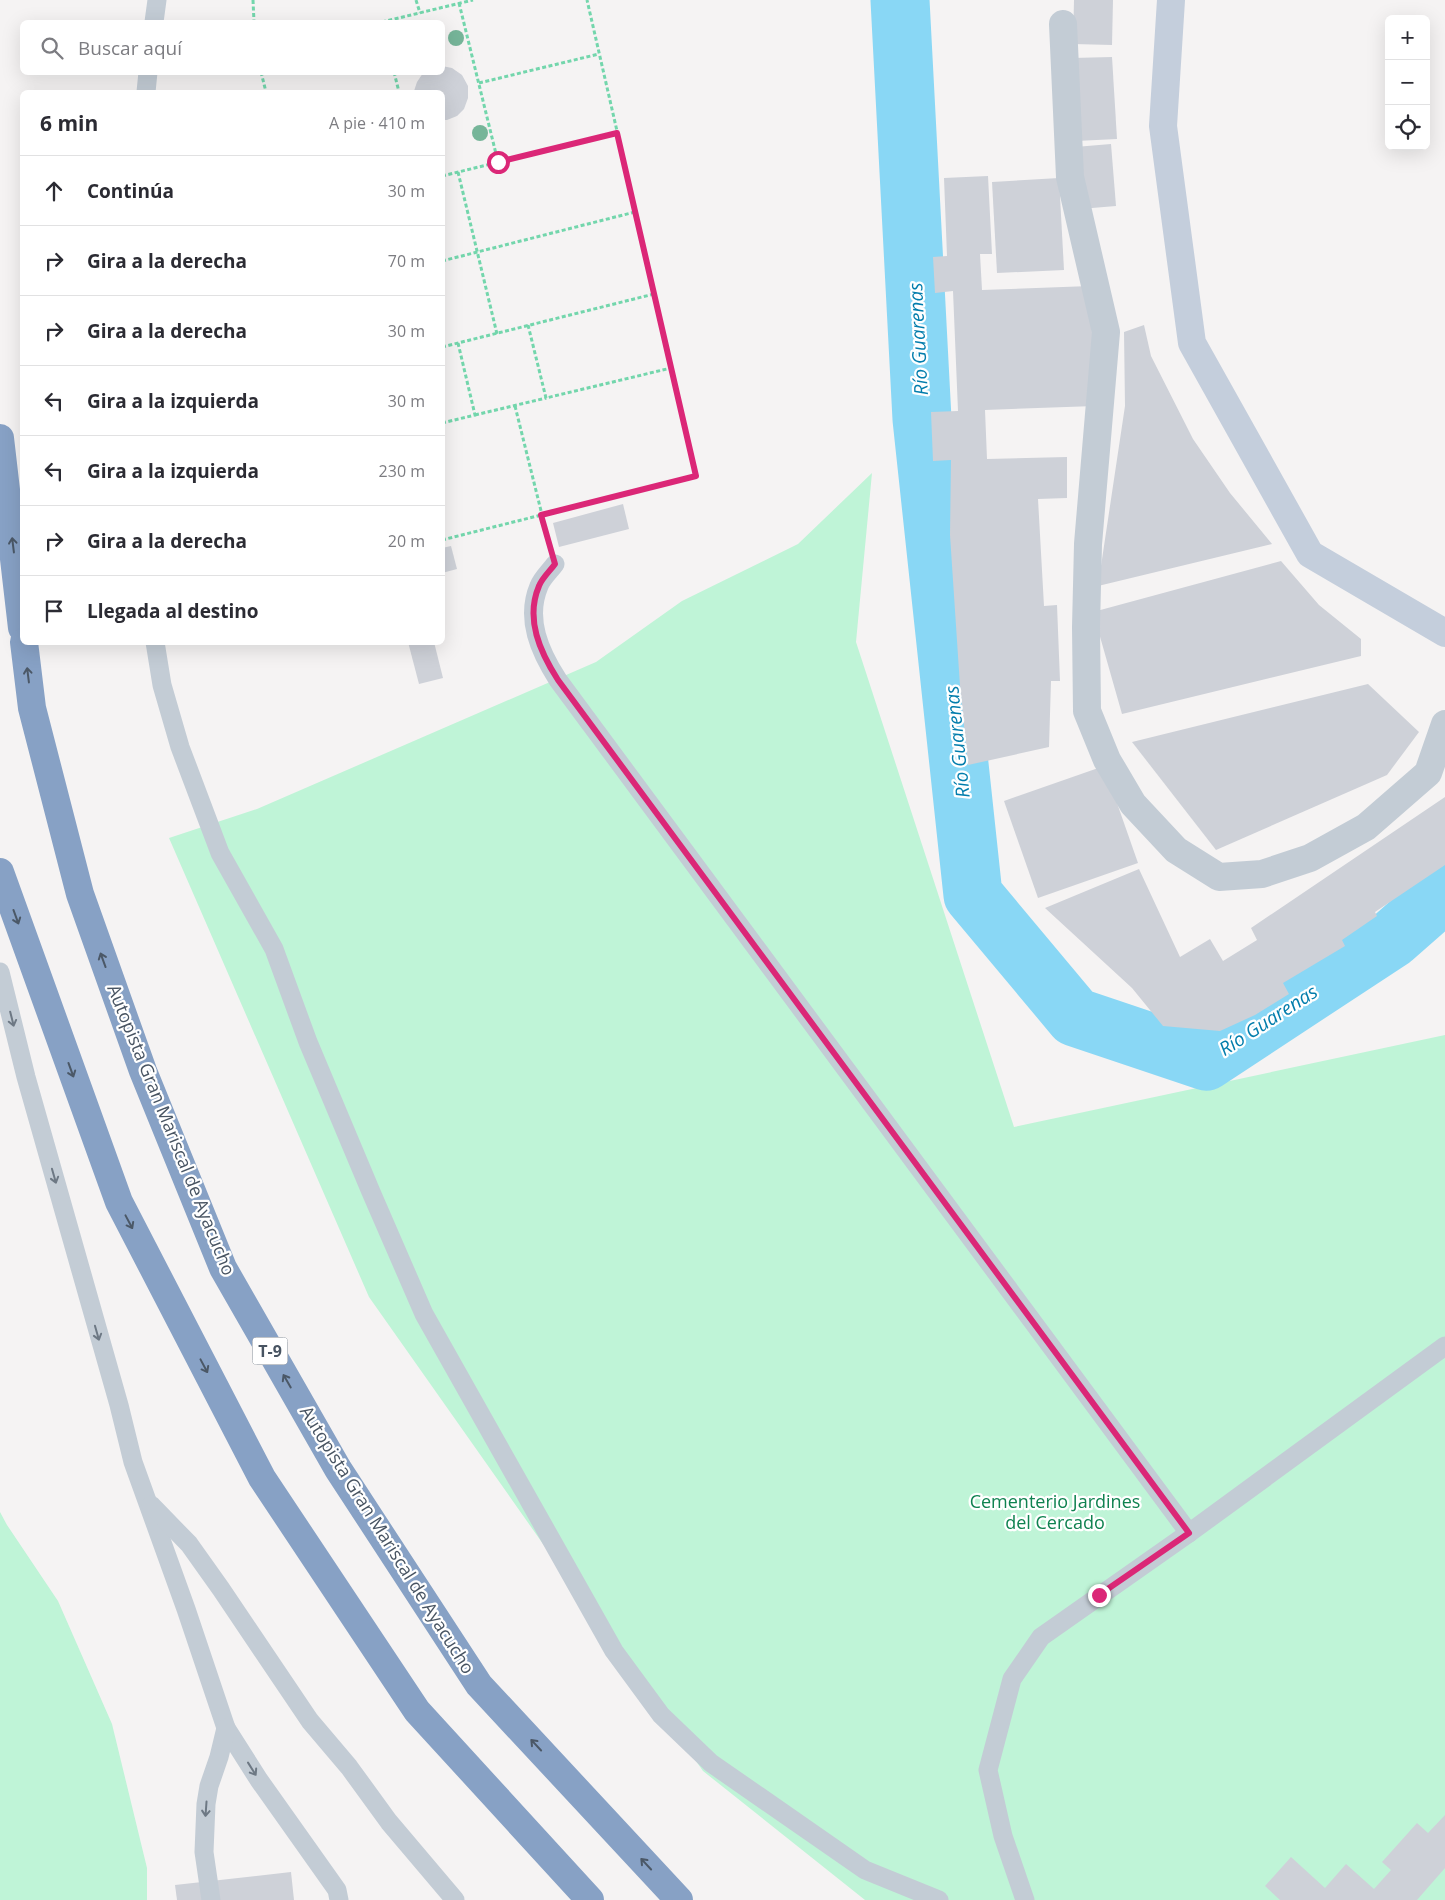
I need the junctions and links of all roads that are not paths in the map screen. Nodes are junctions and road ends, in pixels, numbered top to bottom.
1 (157, 0) edge
2 (1171, 0) edge
3 (154, 20) edge
4 (1063, 24) dead end
5 (148, 75) edge
6 (146, 90) edge
7 (0, 438) edge
8 (555, 564) road end
9 (20, 611) edge
10 (1445, 632) edge
11 (24, 645) edge
12 (155, 645) edge
13 (1445, 724) edge
14 (0, 872) edge
15 (0, 972) edge
16 (1445, 1346) edge
17 (145, 1499) junction
18 (1189, 1533) junction
19 (226, 1728) junction
20 (211, 1900) edge
21 (339, 1900) edge
22 (455, 1900) edge
23 (590, 1900) edge
24 (679, 1900) edge
25 (939, 1900) edge
26 (1025, 1900) edge

1 - 3 lane
2 - 10 main road
4 - 13 street
5 - 6 lane
9 -> 7 highway
8 - 18 lane
24 -> 11 highway, Autopista Gran Mariscal de Ayacucho / T-9
12 - 25 lane
14 -> 23 highway
15 -> 17 lane
16 - 18 lane
17 - 19 lane
17 - 22 lane
18 - 26 lane
19 -> 20 lane
19 -> 21 lane

